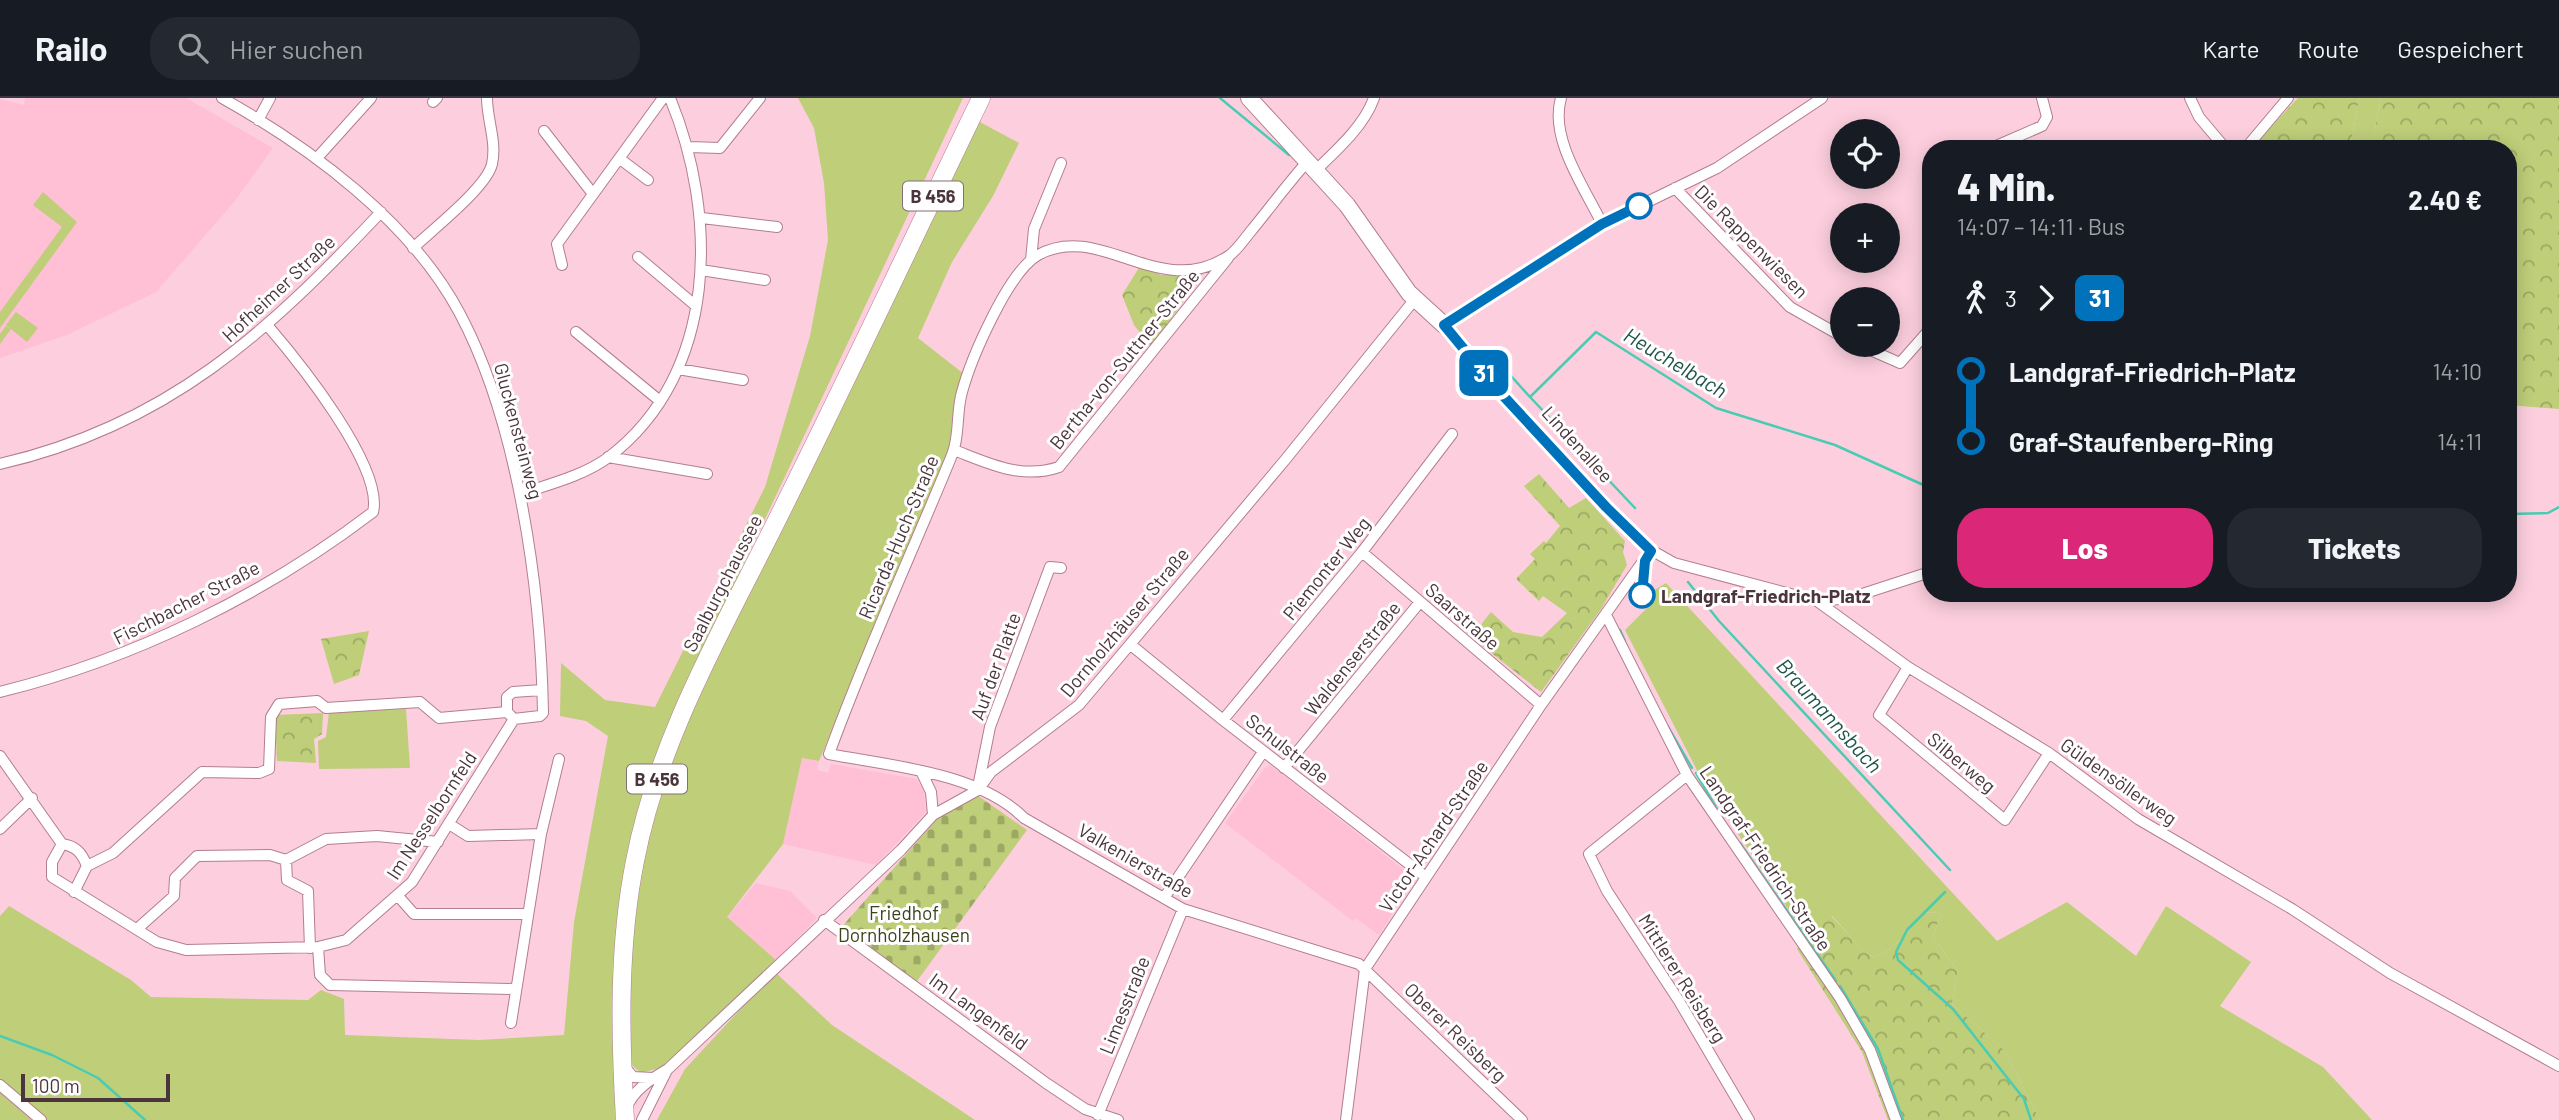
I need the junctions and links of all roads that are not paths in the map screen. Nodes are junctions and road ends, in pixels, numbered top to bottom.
1 (222, 98) edge
2 (270, 98) edge
3 (371, 98) edge
4 (487, 98) edge
5 (663, 98) edge
6 (670, 98) edge
7 (760, 98) edge
8 (969, 98) edge
9 (981, 98) edge
10 (1249, 98) edge
11 (1374, 98) edge
12 (1561, 98) edge
13 (1822, 98) edge
14 (2042, 98) edge
15 (2190, 98) edge
16 (2288, 98) edge
17 (258, 120) junction
18 (544, 131) dead end
19 (2009, 140) edge
20 (2218, 140) edge
21 (2253, 140) edge
22 (689, 147) junction
23 (317, 158) junction
24 (620, 159) junction
25 (1061, 163) dead end
26 (1312, 165) junction
27 (648, 180) dead end
28 (1675, 188) junction
29 (593, 194) junction
30 (381, 212) junction
31 (702, 218) junction
32 (1602, 224) junction
33 (777, 227) dead end
34 (413, 248) junction
35 (1232, 253) junction
36 (638, 257) dead end
37 (1031, 260) junction
38 (562, 265) dead end
39 (701, 270) junction
40 (765, 280) dead end
41 (886, 294) junction
42 (1415, 299) junction
43 (696, 306) junction
44 (1444, 325) junction
45 (268, 326) junction
46 (1830, 330) edge
47 (576, 332) dead end
48 (1922, 339) edge
49 (1886, 357) edge
50 (678, 369) junction
51 (743, 380) dead end
52 (660, 401) junction
53 (1452, 434) dead end
54 (954, 450) junction
55 (608, 457) junction
56 (0, 464) edge
57 (707, 474) dead end
58 (520, 494) junction
59 (1651, 551) junction
60 (1362, 552) junction
61 (1061, 568) dead end
62 (1922, 575) edge
63 (1817, 601) junction
64 (1420, 602) junction
65 (1606, 615) junction
66 (1130, 645) junction
67 (1908, 667) junction
68 (542, 690) junction
69 (0, 692) edge
70 (1541, 705) junction
71 (510, 715) junction
72 (1223, 720) junction
73 (1263, 752) junction
74 (2049, 753) junction
75 (829, 754) joint
76 (0, 756) edge
77 (559, 759) dead end
78 (1284, 768) junction
79 (921, 771) junction
80 (1687, 775) junction
81 (978, 790) junction
82 (32, 798) junction
83 (933, 815) junction
84 (449, 824) junction
85 (0, 830) edge
86 (541, 834) junction
87 (438, 842) junction
88 (62, 844) junction
89 (286, 860) junction
90 (87, 866) junction
91 (1426, 877) junction
92 (74, 892) junction
93 (398, 896) junction
94 (1164, 898) junction
95 (1183, 909) junction
96 (527, 914) junction
97 (824, 920) junction
98 (137, 929) junction
99 (314, 947) junction
100 (1365, 969) junction
101 (514, 989) junction
102 (511, 1023) dead end
103 (621, 1055) junction
104 (2559, 1066) edge
105 (668, 1069) junction
106 (653, 1078) junction
107 (0, 1085) edge
108 (1098, 1115) junction
109 (630, 1119) edge
110 (41, 1120) edge
111 (1118, 1120) edge
112 (1346, 1120) edge
113 (1522, 1120) edge
114 (1749, 1120) edge
115 (1896, 1120) edge

1 - 17 street, Gluckensteinweg
2 - 17 street
3 - 23 street
4 - 34 street
5 - 24 street
6 - 22 street
7 - 22 street
8 - 41 main road, B 456
9 - 41 main road, Saalburgchaussee / B 456
10 - 26 street, Lindenallee
11 - 26 street, Ricarda-Huch-Straße
12 - 32 street
13 - 28 street
14 - 19 street
15 - 20 street
16 - 21 street
17 - 23 street, Gluckensteinweg
18 - 29 street
22 - 31 street
23 - 30 street, Gluckensteinweg
24 - 27 street
24 - 29 street
25 - 37 street
26 - 35 street, Ricarda-Huch-Straße
26 - 42 street, Lindenallee
28 - 32 street
28 - 46 street, Die Rappenwiesen
29 - 38 street
30 - 34 street, Gluckensteinweg
30 - 45 street, Hofheimer Straße
31 - 33 street
31 - 39 street
32 - 44 street
34 - 58 street, Gluckensteinweg
35 - 37 street, Ricarda-Huch-Straße
35 - 54 street, Bertha-von-Suttner-Straße
36 - 43 street
37 - 54 street, Ricarda-Huch-Straße
39 - 40 street
39 - 43 street
41 - 103 main road, Saalburgchaussee / B 456
42 - 44 street, Lindenallee
42 - 66 street, Dornholzhäuser Straße
43 - 50 street
44 - 59 street, Lindenallee
45 - 56 street, Hofheimer Straße
45 - 69 street, Fischbacher Straße
47 - 52 street
48 - 49 street
50 - 51 street
50 - 52 street
52 - 55 street
53 - 60 street, Piemonter Weg
54 - 75 street, Ricarda-Huch-Straße
55 - 57 street
55 - 58 street
58 - 68 street, Gluckensteinweg
59 - 63 street, Güldensöllerweg
59 - 65 street, Victor-Achard-Straße
60 - 64 street, Saarstraße
60 - 72 street, Piemonter Weg
61 - 81 street, Auf der Platte
62 - 63 street
63 - 67 street, Güldensöllerweg
64 - 70 street, Saarstraße
64 - 78 street, Waldenserstraße
65 - 70 street, Victor-Achard-Straße
65 - 80 street, Landgraf-Friedrich-Straße
66 - 72 street, Schulstraße
66 - 81 street, Dornholzhäuser Straße
67 - 74 street, Güldensöllerweg
67 - 74 street, Silberweg
68 - 71 street, Im Nesselbornfeld
68 - 71 street
70 - 91 street, Victor-Achard-Straße
71 - 84 street, Im Nesselbornfeld
71 - 90 street
72 - 73 street, Schulstraße
73 - 78 street, Schulstraße
73 - 94 street
74 - 104 street, Güldensöllerweg
75 - 79 street, Valkenierstraße
76 - 82 street
77 - 86 street
78 - 91 street, Schulstraße
79 - 81 street, Valkenierstraße
79 - 83 street
80 - 114 street, Mittlerer Reisberg
80 - 115 street, Landgraf-Friedrich-Straße
81 - 83 street, Dornholzhäuser Straße
81 - 94 street, Valkenierstraße
82 - 85 street
82 - 88 street
83 - 97 street, Dornholzhäuser Straße
84 - 86 street
84 - 87 street, Im Nesselbornfeld
86 - 96 street
87 - 89 street
87 - 93 street, Im Nesselbornfeld
88 - 90 street
88 - 92 street, Im Nesselbornfeld
89 - 98 street
89 - 99 street
90 - 92 street
91 - 100 street, Victor-Achard-Straße
92 - 98 street, Im Nesselbornfeld
93 - 96 street
93 - 99 street, Im Nesselbornfeld
94 - 95 street, Valkenierstraße
95 - 100 street, Valkenierstraße
95 - 108 street, Limesstraße
96 - 101 street
97 - 105 street, Dornholzhäuser Straße
97 - 108 street, Im Langenfeld
98 - 99 street, Im Nesselbornfeld
99 - 101 street
100 - 112 street, Victor-Achard-Straße
100 - 113 street, Oberer Reisberg
101 - 102 street
103 - 106 street
103 - 109 main road, Saalburgchaussee / B 456
105 - 106 street, Dornholzhäuser Straße
105 - 109 street, Dornholzhäuser Straße
106 - 109 street, Dornholzhäuser Straße
107 - 110 street
108 - 111 street, Im Langenfeld

